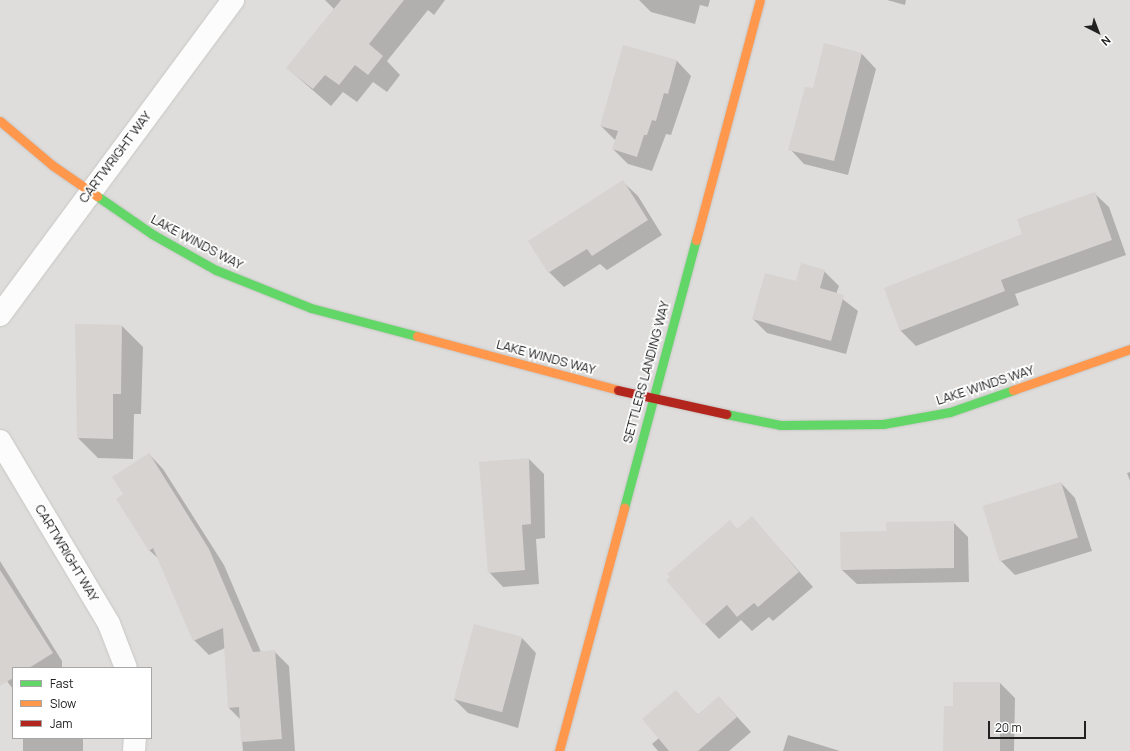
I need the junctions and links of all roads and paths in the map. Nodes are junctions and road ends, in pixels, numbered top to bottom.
1 (233, 0) edge
2 (760, 0) edge
3 (0, 121) edge
4 (89, 192) junction
5 (0, 315) edge
6 (1130, 349) edge
7 (652, 399) junction
8 (0, 441) edge
9 (126, 667) edge
10 (135, 739) edge
11 (134, 751) edge
12 (559, 751) edge

1 - 4 street, CARTWRIGHT WAY
2 - 7 street, SETTLERS LANDING WAY
3 - 4 street, LAKE WINDS WAY
4 - 5 street, CARTWRIGHT WAY
4 - 7 street, LAKE WINDS WAY
6 - 7 street, LAKE WINDS WAY
7 - 12 street, SETTLERS LANDING WAY
8 - 9 street, CARTWRIGHT WAY
10 - 11 street

